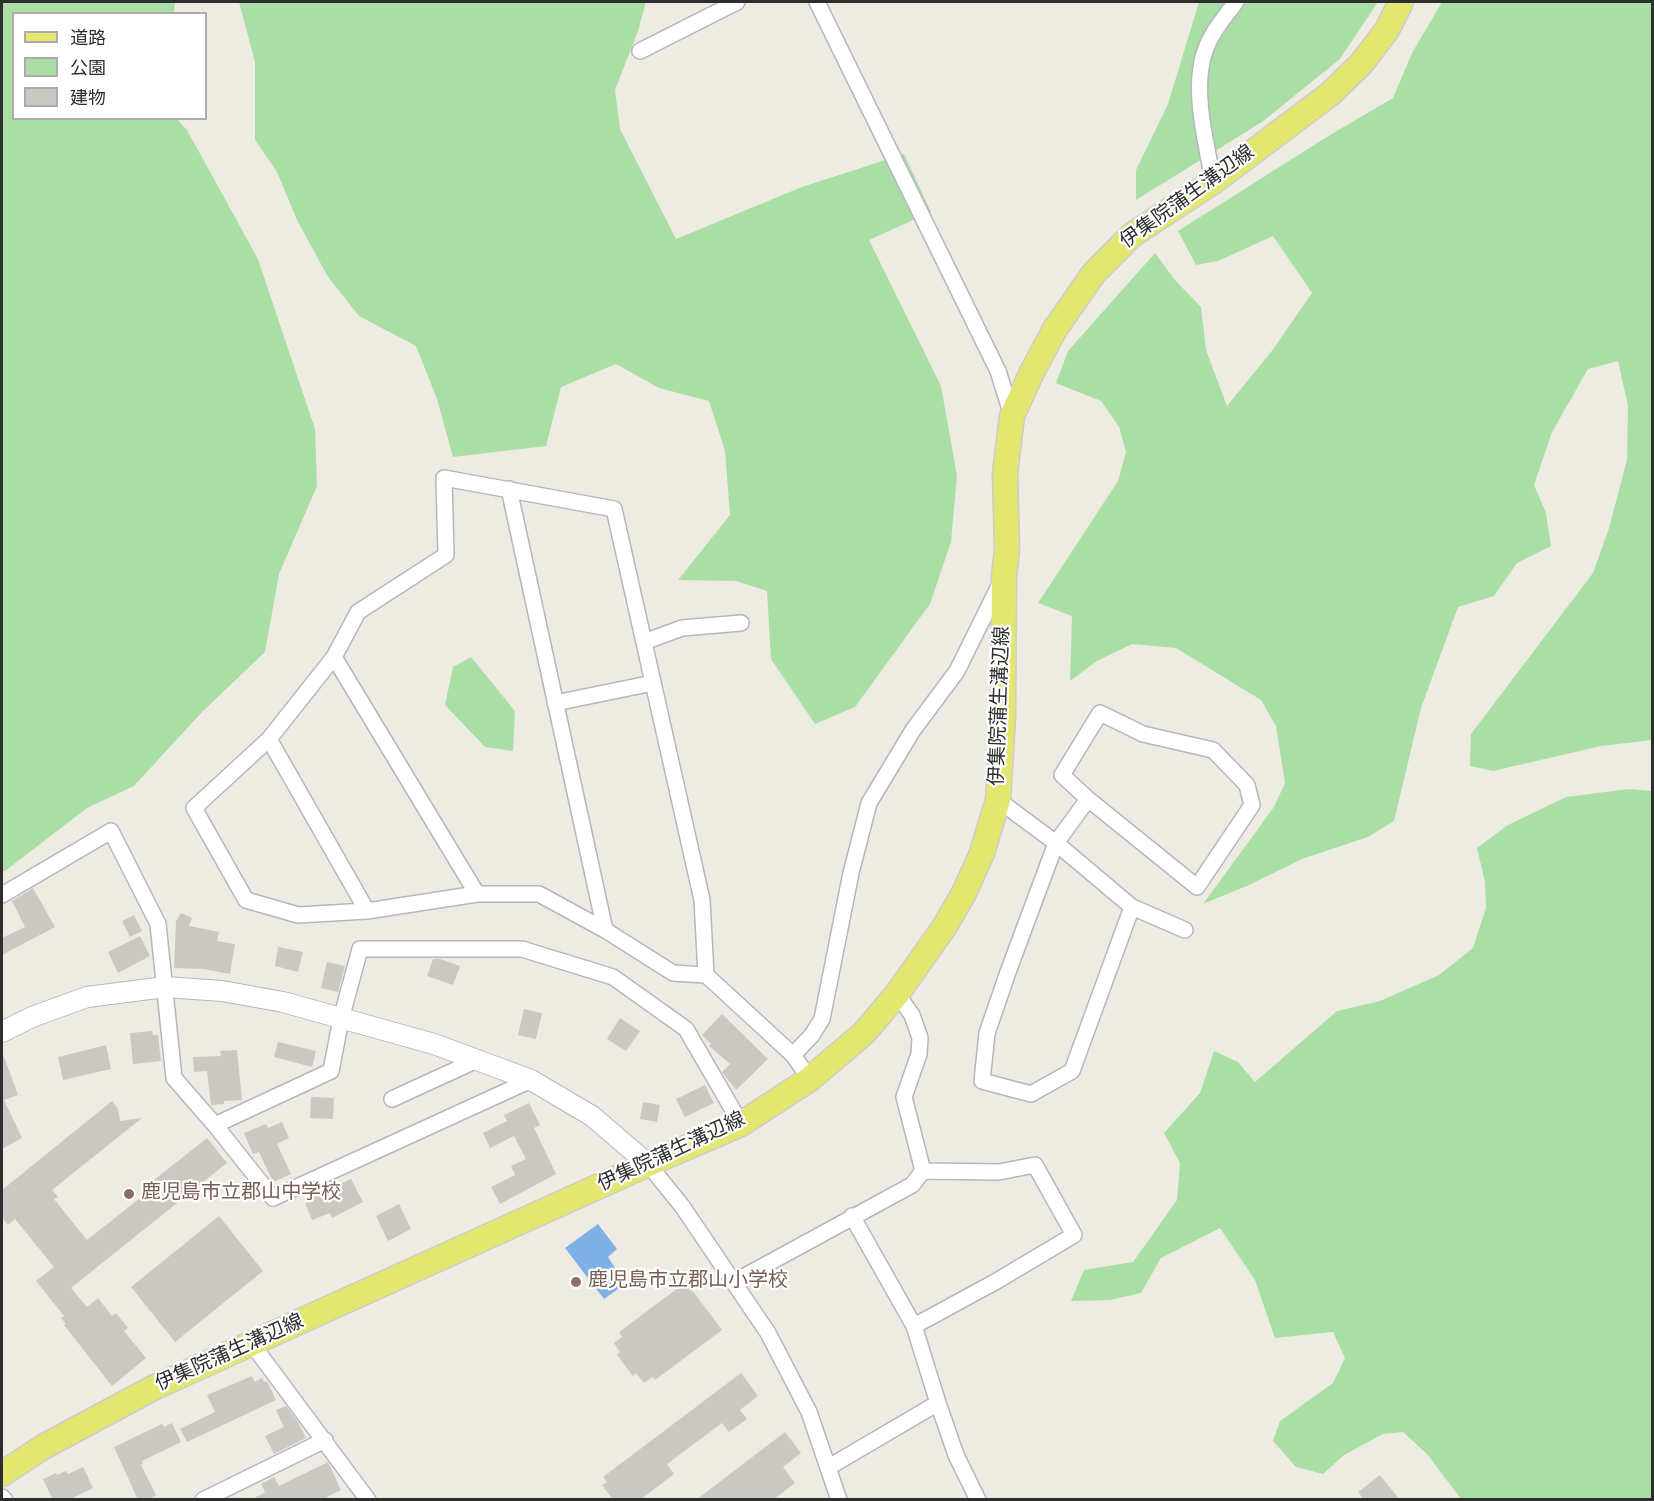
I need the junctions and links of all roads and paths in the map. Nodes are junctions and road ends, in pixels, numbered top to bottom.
1 (737, 2) edge
2 (817, 2) edge
3 (1236, 2) edge
4 (1401, 2) edge
5 (640, 51) dead end
6 (1213, 182) junction
7 (1012, 416) junction
8 (509, 489) junction
9 (1004, 576) junction
10 (741, 623) dead end
11 (644, 642) junction
12 (334, 657) junction
13 (653, 682) junction
14 (555, 703) junction
15 (269, 739) junction
16 (998, 800) junction
17 (1088, 800) junction
18 (1056, 843) junction
19 (477, 894) junction
20 (2, 895) edge
21 (1132, 907) junction
22 (367, 911) junction
23 (605, 930) junction
24 (1185, 930) dead end
25 (706, 975) junction
26 (165, 987) junction
27 (897, 994) junction
28 (341, 1019) junction
29 (2, 1032) edge
30 (793, 1055) junction
31 (477, 1060) junction
32 (810, 1079) junction
33 (531, 1080) junction
34 (392, 1099) dead end
35 (741, 1124) junction
36 (215, 1125) junction
37 (648, 1164) junction
38 (923, 1171) junction
39 (852, 1216) junction
40 (735, 1282) junction
41 (914, 1326) junction
42 (252, 1344) junction
43 (938, 1403) junction
44 (325, 1440) junction
45 (829, 1467) junction
46 (2, 1474) edge
47 (2, 1497) edge
48 (5, 1500) edge
49 (203, 1500) edge
50 (368, 1500) edge
51 (839, 1500) edge
52 (978, 1500) edge

1 - 5 street
2 - 7 street
3 - 6 street
4 - 6 main road, 伊集院蒲生溝辺線
6 - 7 main road, 伊集院蒲生溝辺線
7 - 9 main road, 伊集院蒲生溝辺線
8 - 11 street
8 - 12 street
8 - 14 street
9 - 16 main road, 伊集院蒲生溝辺線
9 - 30 street
10 - 11 street
11 - 13 street
12 - 15 street
12 - 19 street
13 - 14 street
13 - 25 street
14 - 23 street
15 - 22 street
15 - 22 street
16 - 18 street
16 - 27 main road, 伊集院蒲生溝辺線
17 - 17 street
17 - 18 street
18 - 21 street
18 - 21 street
19 - 22 street
19 - 23 street
20 - 26 street
21 - 24 street
23 - 25 street
25 - 30 street
26 - 28 street
26 - 29 street
26 - 36 street
27 - 32 main road, 伊集院蒲生溝辺線
27 - 38 street
28 - 31 street
28 - 35 street
28 - 36 street
30 - 32 street
31 - 33 street
31 - 34 street
32 - 35 main road, 伊集院蒲生溝辺線
33 - 36 street
33 - 37 street
35 - 37 main road, 伊集院蒲生溝辺線
37 - 40 street
37 - 42 main road, 伊集院蒲生溝辺線
38 - 39 street
38 - 41 street
39 - 40 street
39 - 41 street
40 - 45 street
41 - 43 street
42 - 44 street
42 - 46 main road, 伊集院蒲生溝辺線
43 - 45 street
43 - 52 street
44 - 49 street
44 - 50 street
45 - 51 street
47 - 48 street

